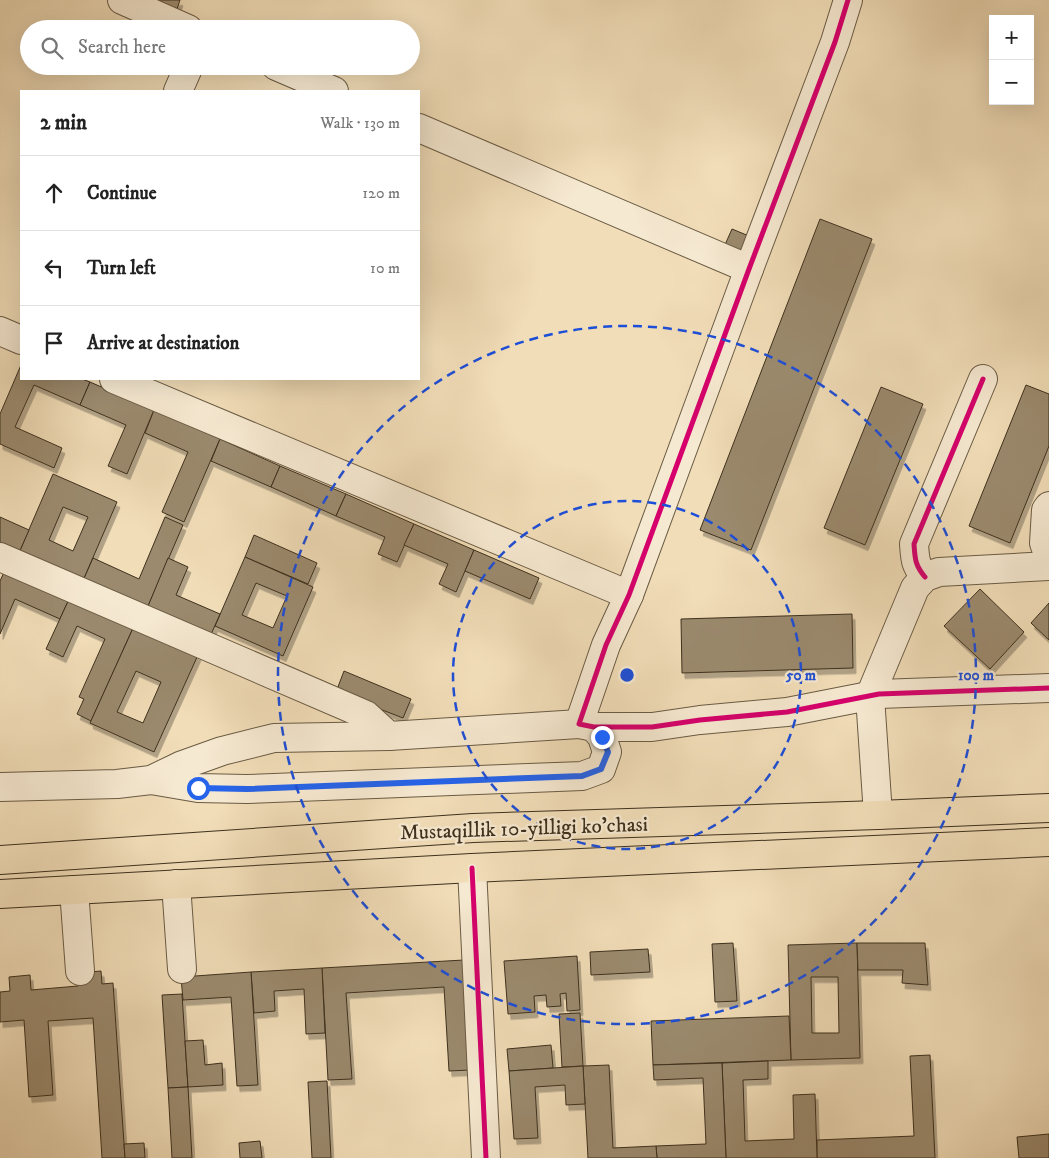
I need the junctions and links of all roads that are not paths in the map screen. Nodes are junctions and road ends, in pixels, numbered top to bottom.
1 (122, 0) edge
2 (848, 0) edge
3 (168, 20) edge
4 (185, 75) edge
5 (297, 75) edge
6 (178, 90) edge
7 (332, 90) edge
8 (420, 128) edge
9 (749, 269) junction
10 (0, 331) edge
11 (20, 340) edge
12 (983, 379) dead end
13 (116, 380) edge
14 (1049, 506) edge
15 (0, 557) edge
16 (1049, 557) edge
17 (1049, 566) edge
18 (925, 577) junction
19 (629, 594) junction
20 (1049, 688) edge
21 (870, 696) junction
22 (586, 726) junction
23 (389, 736) junction
24 (151, 780) junction
25 (0, 786) edge
26 (1049, 808) edge
27 (878, 815) junction
28 (1049, 842) edge
29 (0, 860) edge
30 (472, 868) junction
31 (176, 884) junction
32 (74, 890) junction
33 (0, 894) edge
34 (182, 969) dead end
35 (80, 971) dead end
36 (486, 1158) edge

1 - 3 street
2 - 9 street
4 - 6 street
5 - 7 street
8 - 9 street
9 - 19 street
10 - 11 street
12 - 18 street
13 - 19 street
14 - 16 street
15 - 23 street
17 - 18 street
18 - 21 street
19 - 22 street
20 - 21 street
21 - 22 street
21 - 27 street
22 - 23 street
22 - 24 street
23 - 24 street
24 - 25 street
26 - 27 main road, Mustaqillik 10-yilligi ko'chasi
27 - 29 main road, Mustaqillik 10-yilligi ko'chasi
28 - 30 main road, Mustaqillik 10-yilligi ko'chasi
30 - 31 main road, Mustaqillik 10-yilligi ko'chasi
30 - 36 street
31 - 32 main road, Mustaqillik 10-yilligi ko'chasi
31 - 34 street
32 - 33 main road, Mustaqillik 10-yilligi ko'chasi
32 - 35 street

